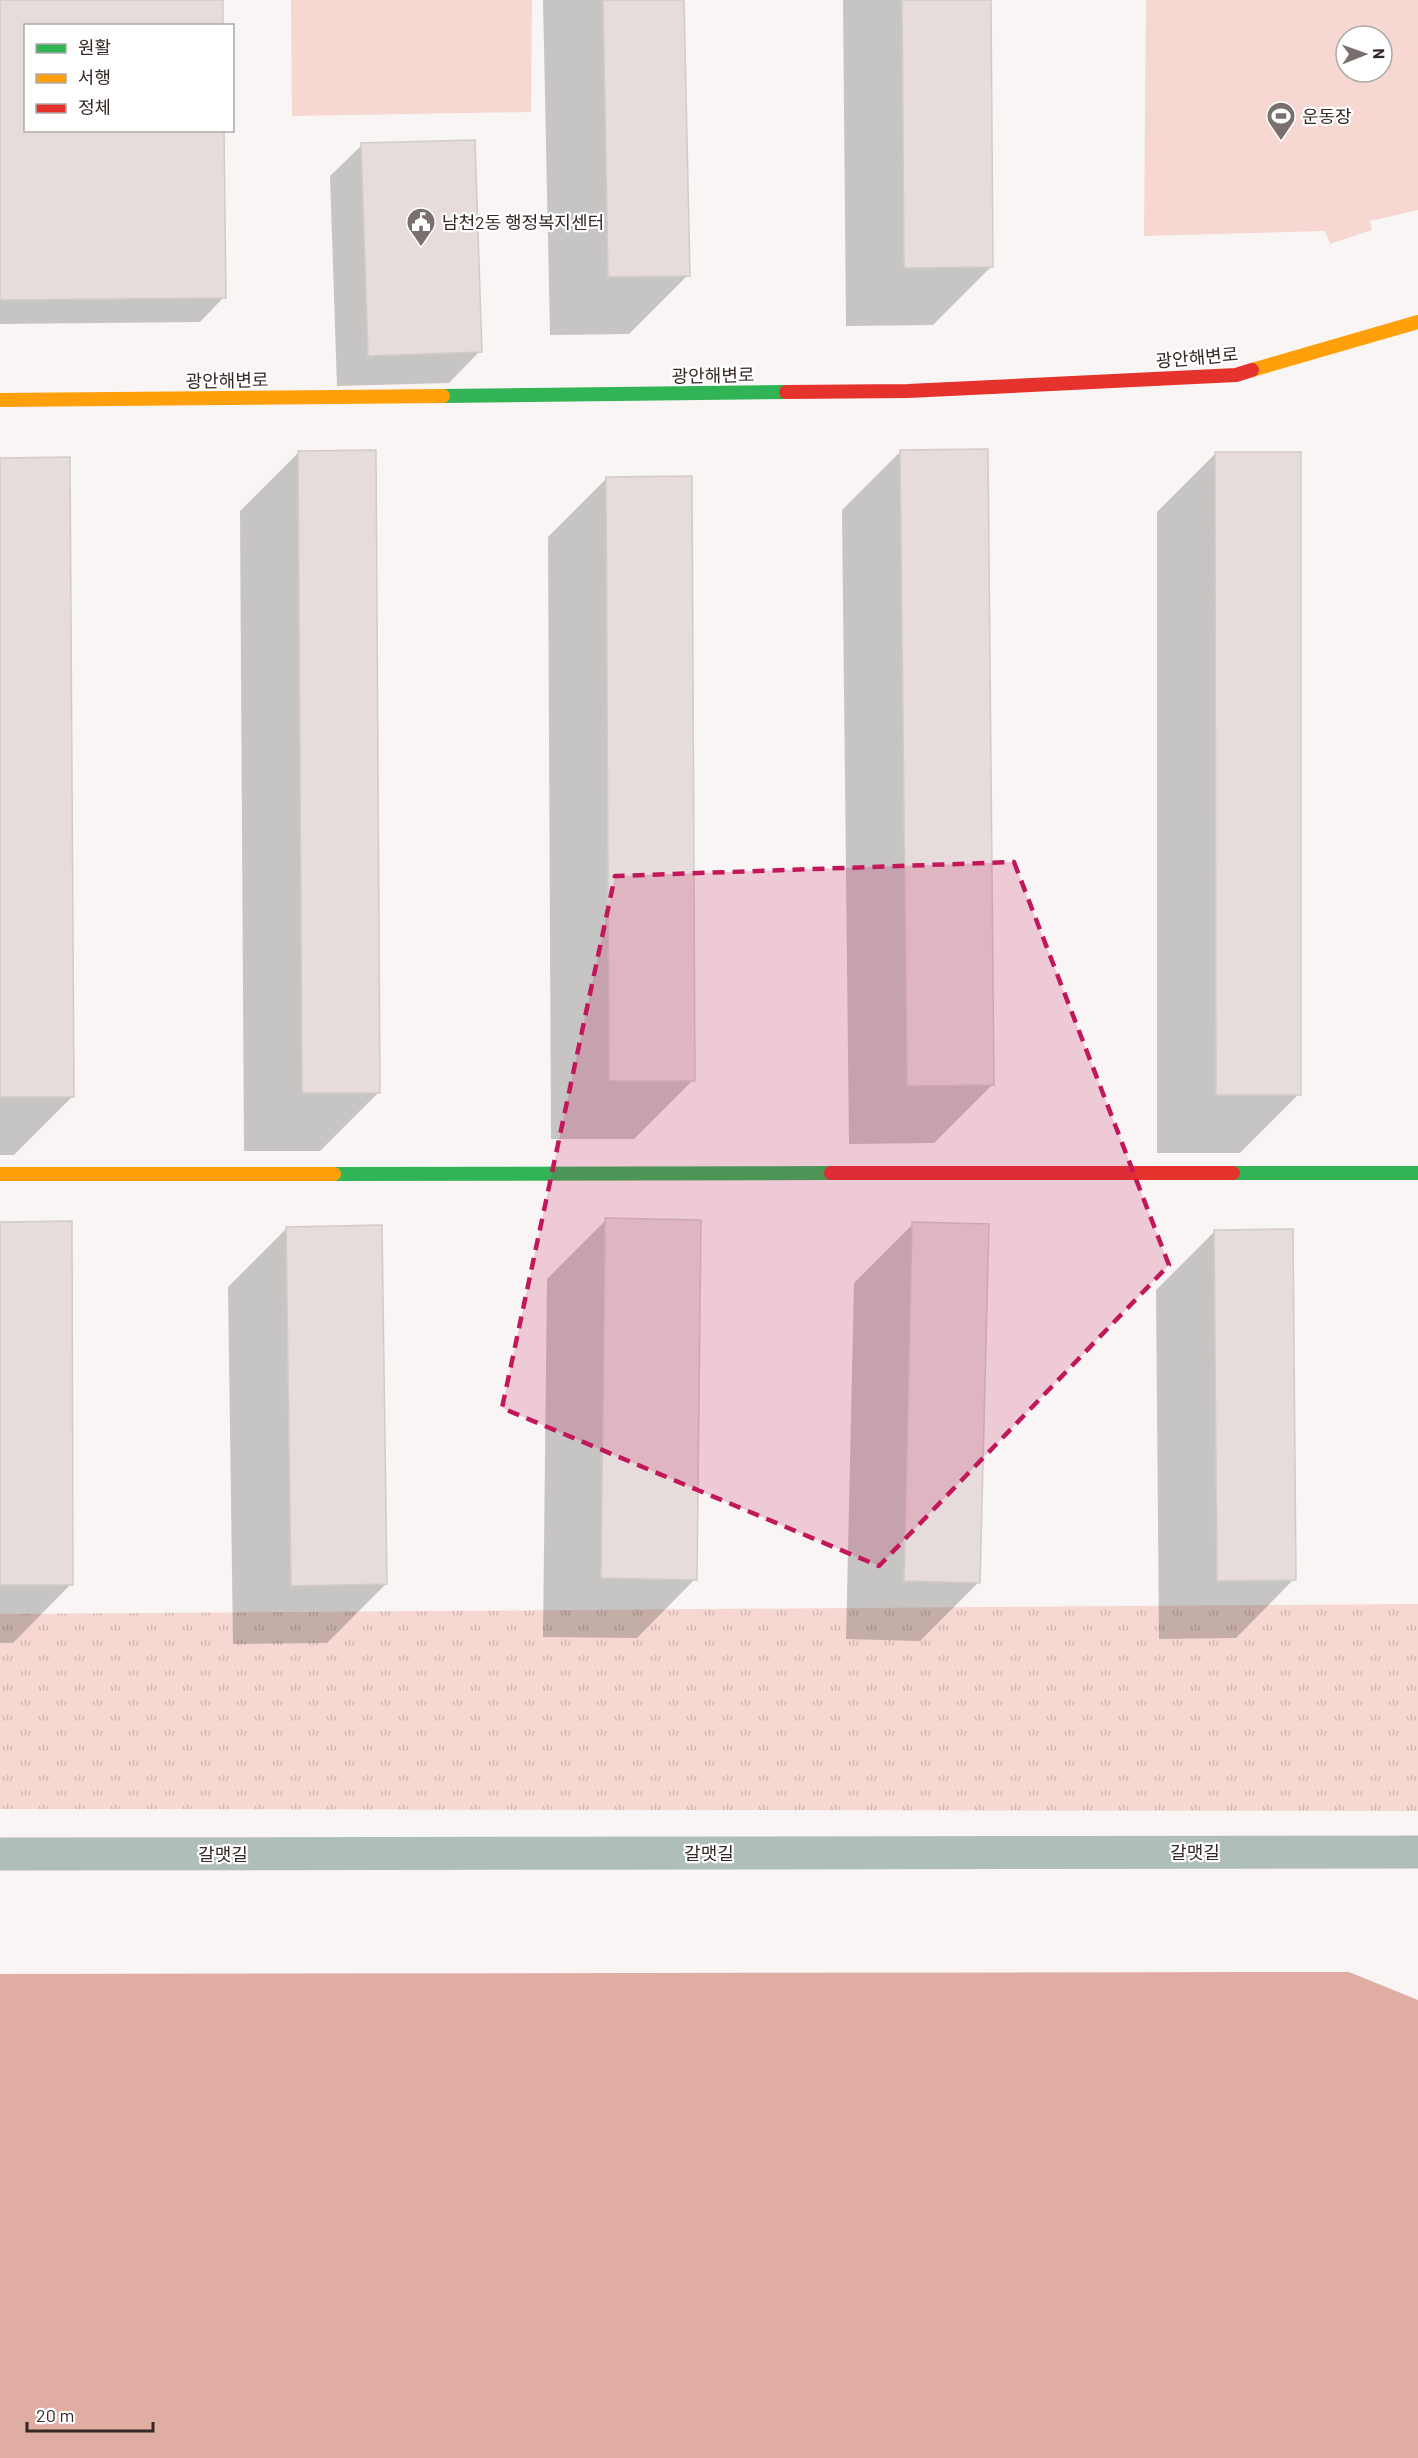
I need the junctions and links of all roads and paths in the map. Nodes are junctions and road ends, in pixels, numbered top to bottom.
1 (1418, 322) edge
2 (0, 400) edge
3 (1418, 1173) edge
4 (0, 1174) edge
5 (1418, 1852) edge
6 (0, 1854) edge

1 - 2 main road, 광안해변로
3 - 4 main road
5 - 6 street, 갈맷길

